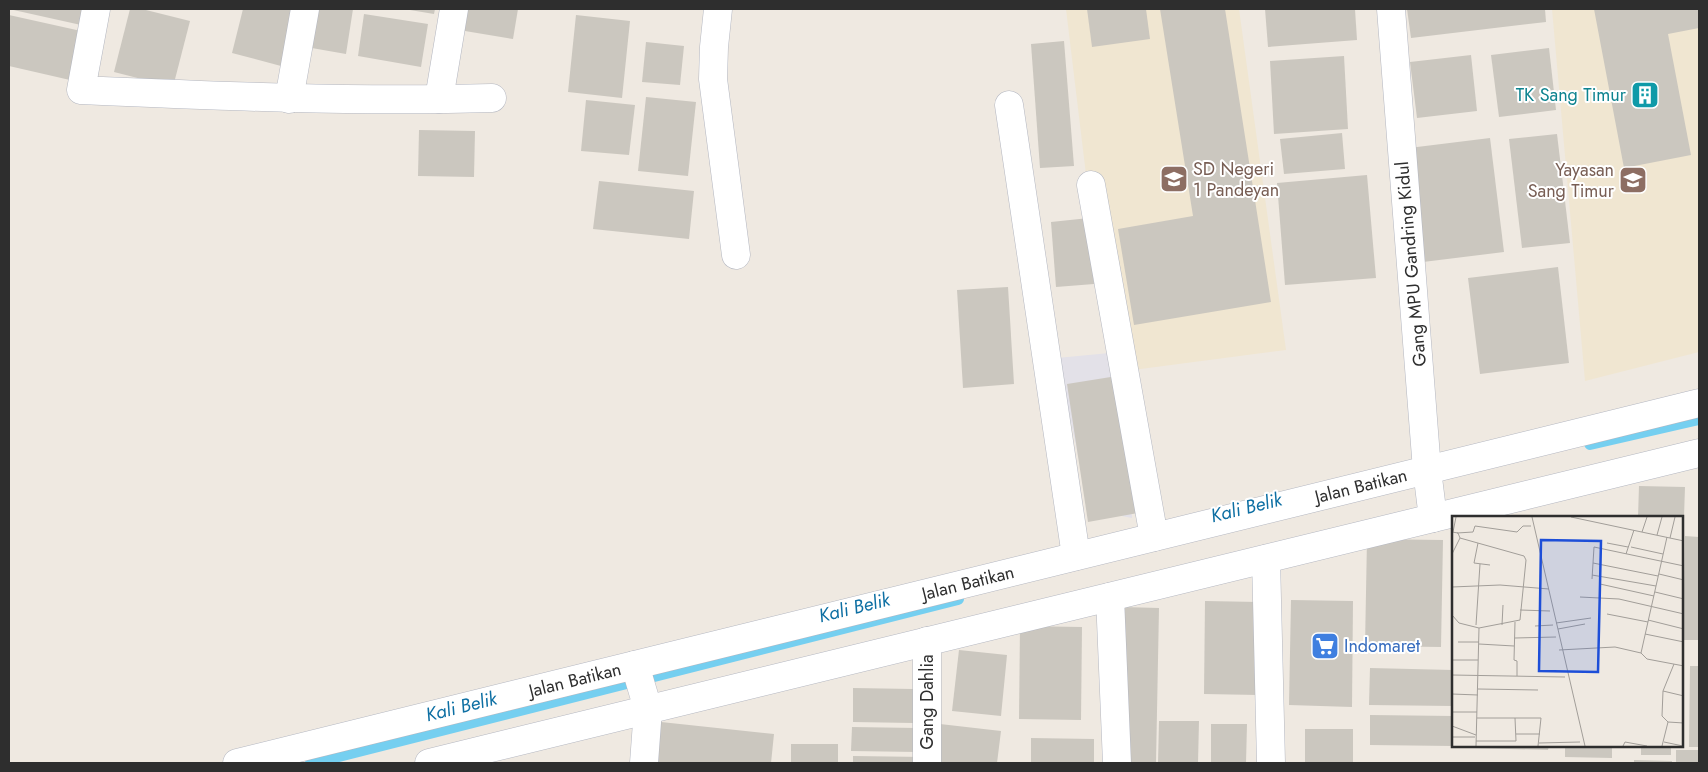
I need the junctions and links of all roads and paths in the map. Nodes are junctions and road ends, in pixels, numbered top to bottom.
1 (96, 9) edge
2 (305, 9) edge
3 (454, 9) edge
4 (718, 9) edge
5 (1391, 9) edge
6 (492, 98) dead end
7 (289, 99) junction
8 (439, 100) junction
9 (1009, 105) dead end
10 (1091, 185) dead end
11 (736, 254) dead end
12 (1699, 403) edge
13 (1699, 453) edge
14 (1427, 470) junction
15 (1433, 518) junction
16 (1154, 537) junction
17 (1076, 556) junction
18 (1266, 559) junction
19 (1110, 597) junction
20 (927, 642) junction
21 (636, 668) junction
22 (648, 707) junction
23 (237, 763) edge
24 (429, 763) edge
25 (644, 763) edge
26 (927, 763) edge
27 (1116, 763) edge
28 (1271, 763) edge

1 - 7 street
2 - 7 street
3 - 8 street
4 - 11 street
5 - 14 street, Gang MPU Gandring Kidul
6 - 8 street
7 - 8 street
9 - 17 street
10 - 16 street
12 - 14 street, Jalan Batikan
13 - 15 street
14 - 15 street, Gang MPU Gandring Kidul
14 - 16 street, Jalan Batikan
15 - 18 street
16 - 17 street, Jalan Batikan
17 - 21 street, Jalan Batikan
18 - 19 street
18 - 28 street
19 - 20 street
19 - 27 street
20 - 22 street
20 - 26 street, Gang Dahlia
21 - 22 street
21 - 23 street, Jalan Batikan
22 - 24 street
22 - 25 street

